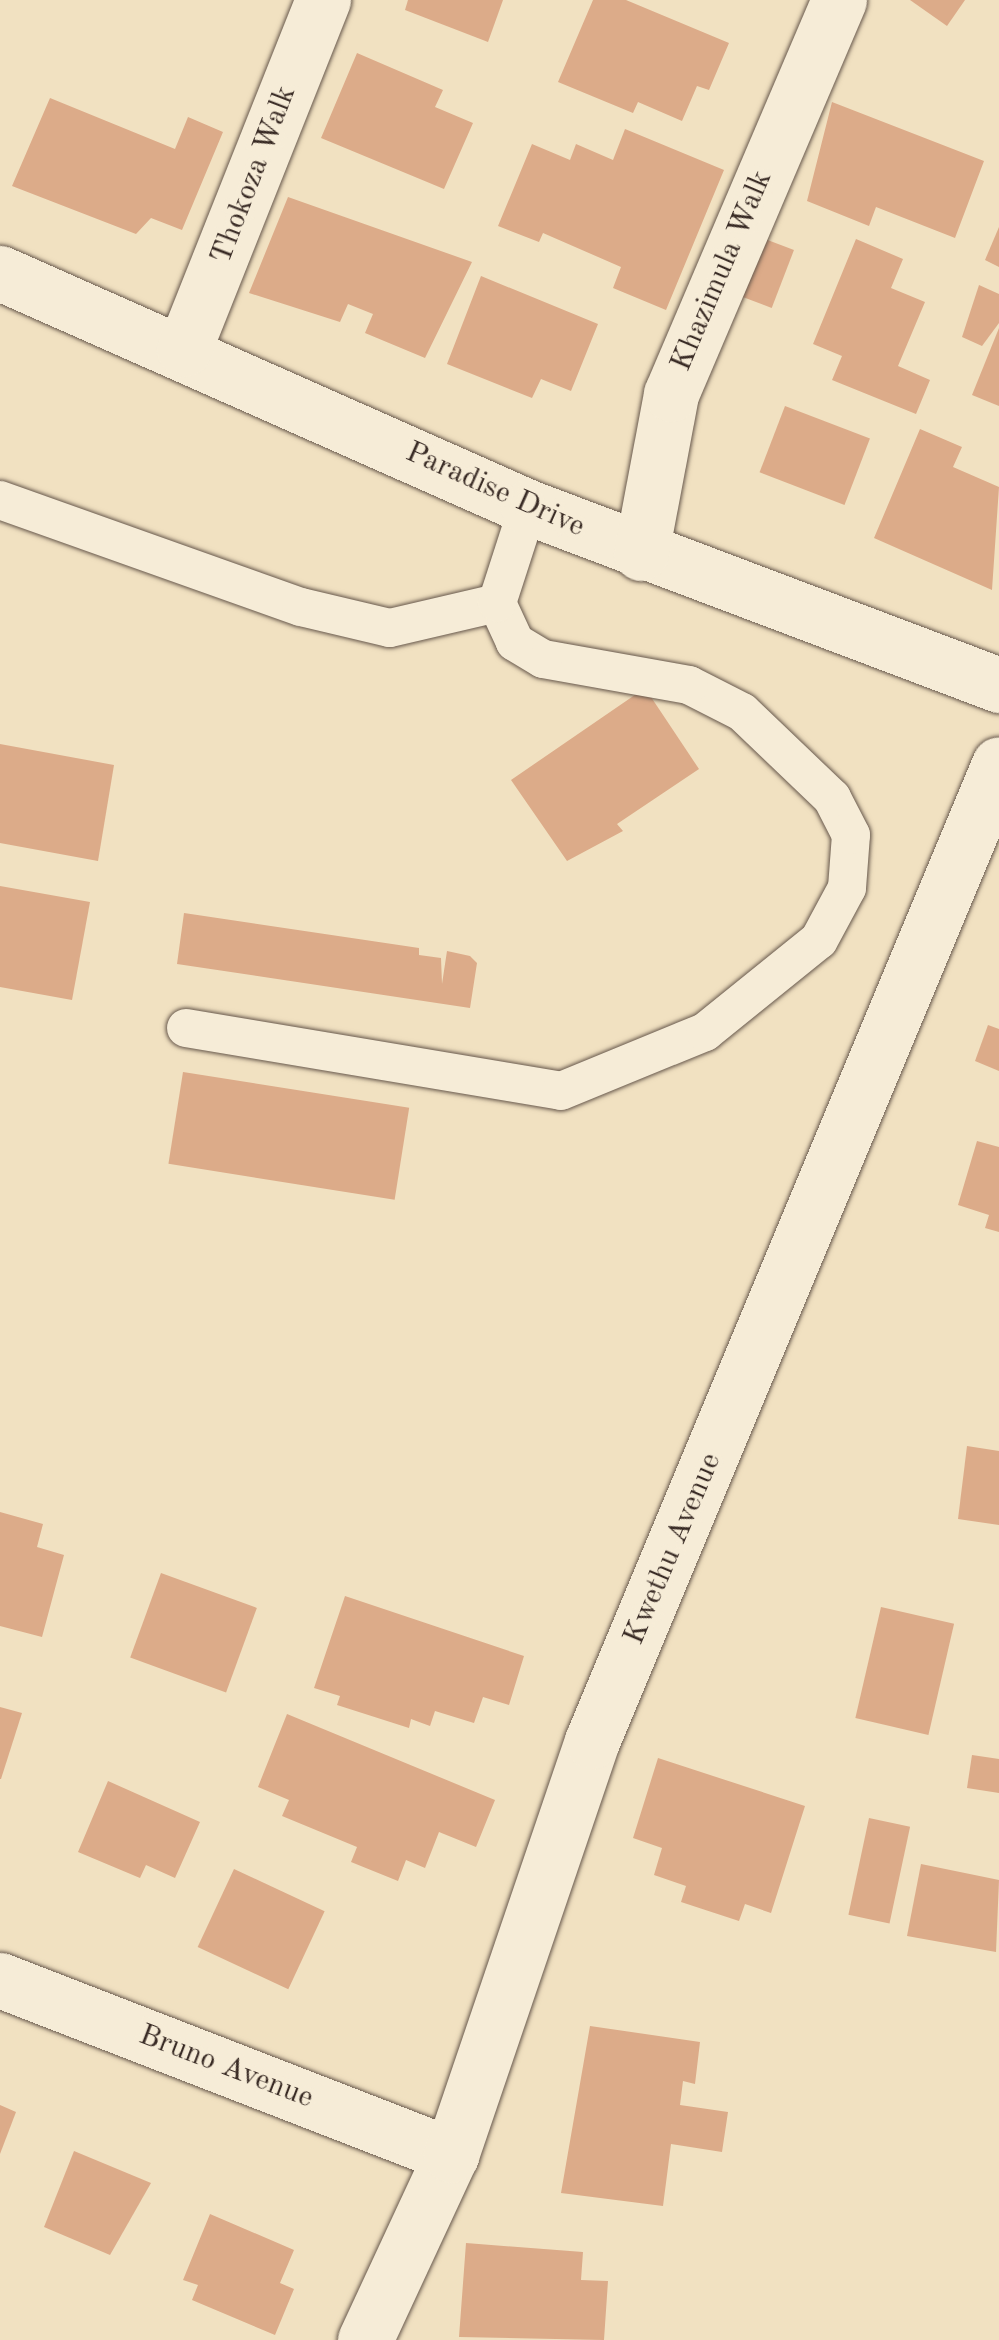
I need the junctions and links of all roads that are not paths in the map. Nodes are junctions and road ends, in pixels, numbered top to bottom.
1 (323, 0) edge
2 (838, 0) edge
3 (0, 273) edge
4 (184, 349) junction
5 (0, 500) edge
6 (528, 507) junction
7 (641, 554) junction
8 (497, 603) junction
9 (999, 685) edge
10 (999, 764) edge
11 (186, 1028) dead end
12 (0, 1980) edge
13 (451, 2155) junction
14 (365, 2340) edge

1 - 4 street, Thokoza Walk
2 - 7 street, Khazimula Walk
3 - 4 street, Paradise Drive
4 - 6 street, Paradise Drive
5 - 8 lane
6 - 7 street, Paradise Drive
6 - 8 lane
7 - 9 street, Paradise Drive
8 - 11 lane
10 - 13 street, Kwethu Avenue
12 - 13 street, Bruno Avenue
13 - 14 street, Kwethu Avenue

